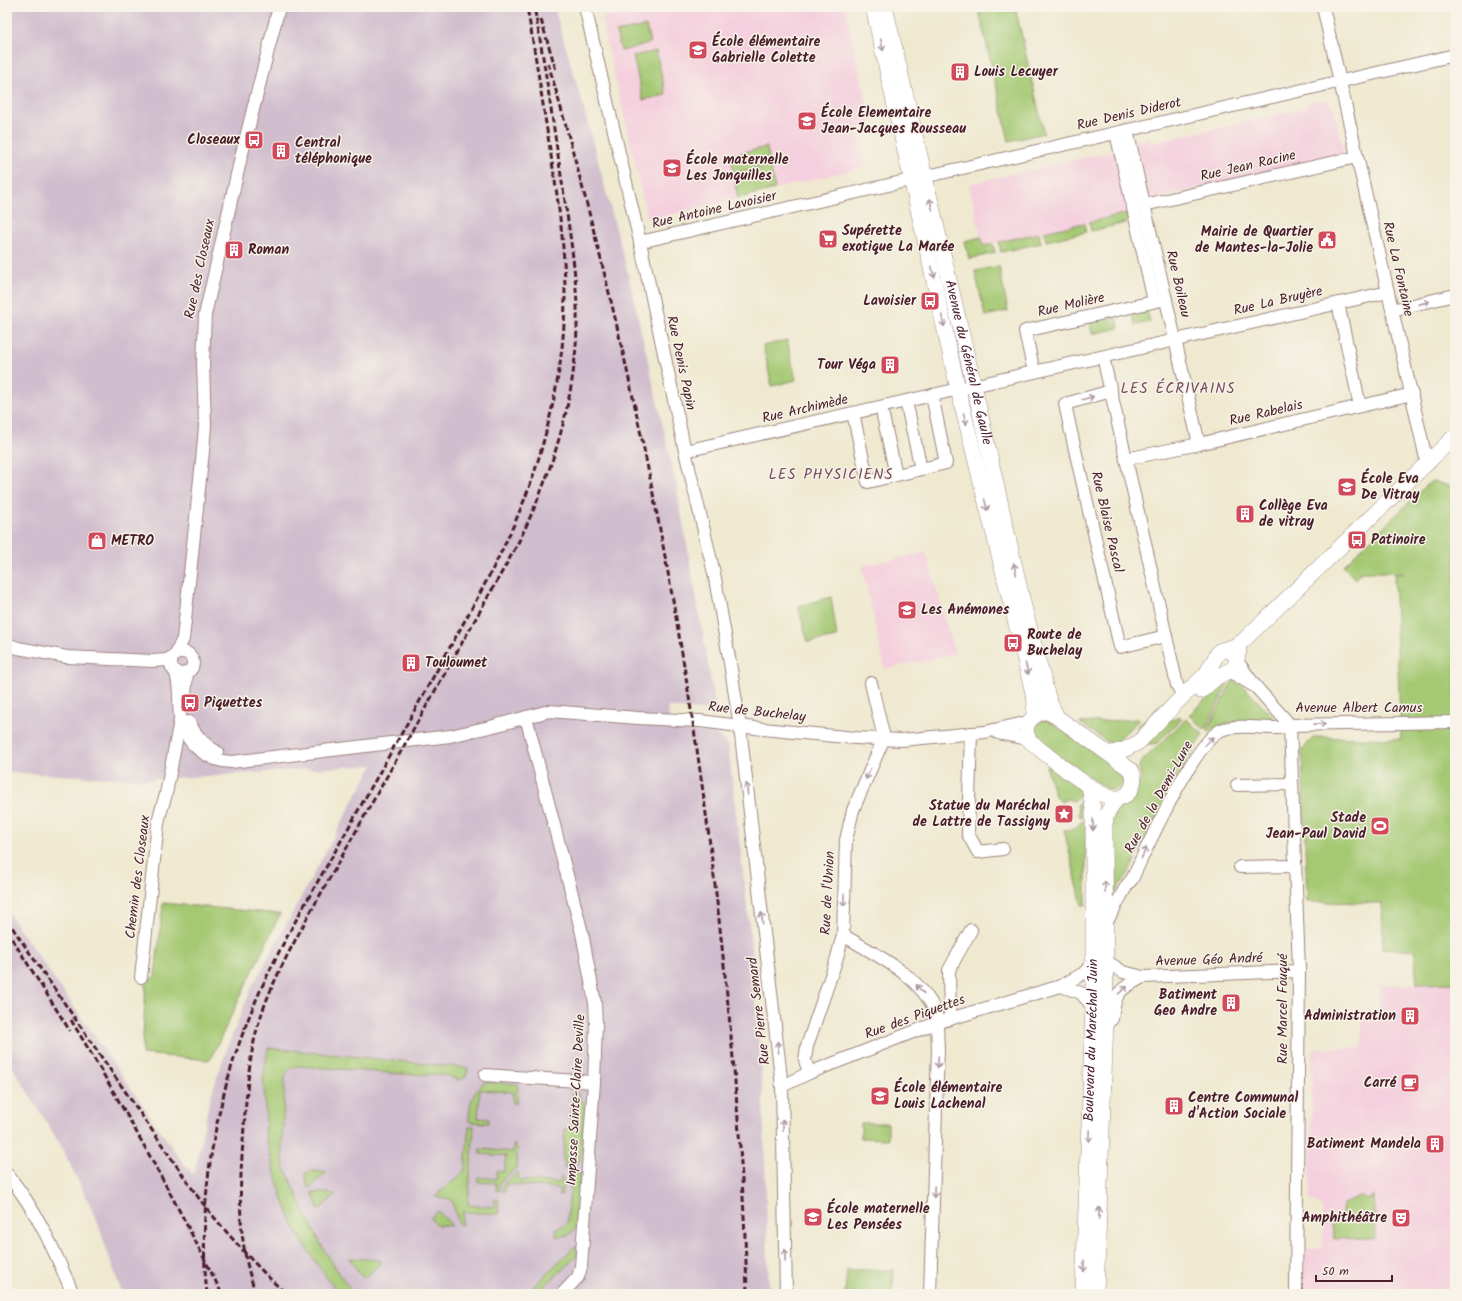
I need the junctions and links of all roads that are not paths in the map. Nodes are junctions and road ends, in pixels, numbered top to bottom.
1 (279, 7) edge
2 (585, 7) edge
3 (873, 7) edge
4 (885, 7) edge
5 (1323, 7) edge
6 (1455, 55) edge
7 (1340, 81) junction
8 (1122, 132) junction
9 (1357, 157) junction
10 (918, 178) junction
11 (1144, 205) junction
12 (640, 242) junction
13 (1388, 292) junction
14 (1455, 295) edge
15 (1160, 300) junction
16 (1338, 303) junction
17 (1392, 310) junction
18 (1175, 340) junction
19 (1103, 357) junction
20 (1034, 372) junction
21 (974, 386) junction
22 (958, 390) junction
23 (1111, 391) junction
24 (1412, 394) junction
25 (932, 395) junction
26 (906, 401) junction
27 (1360, 406) junction
28 (881, 407) junction
29 (853, 413) junction
30 (1455, 436) edge
31 (1199, 444) junction
32 (685, 451) junction
33 (1126, 460) junction
34 (1428, 463) junction
35 (921, 469) junction
36 (896, 475) junction
37 (1166, 636) junction
38 (183, 638) junction
39 (1243, 641) junction
40 (7, 644) edge
41 (1218, 654) junction
42 (174, 655) junction
43 (190, 656) junction
44 (153, 661) junction
45 (1232, 666) junction
46 (174, 670) junction
47 (187, 672) junction
48 (871, 683) dead end
49 (1183, 696) junction
50 (526, 717) junction
51 (1057, 717) junction
52 (180, 718) junction
53 (1032, 719) junction
54 (1455, 722) edge
55 (1156, 725) junction
56 (1290, 725) junction
57 (740, 727) junction
58 (985, 732) junction
59 (971, 733) junction
60 (884, 738) junction
61 (1028, 739) junction
62 (195, 740) junction
63 (1139, 742) junction
64 (1110, 754) junction
65 (172, 758) junction
66 (1133, 772) junction
67 (1237, 784) dead end
68 (1292, 784) junction
69 (1089, 786) junction
70 (1117, 798) junction
71 (1003, 849) dead end
72 (1295, 866) junction
73 (1240, 867) dead end
74 (1105, 924) junction
75 (971, 930) dead end
76 (843, 935) junction
77 (1099, 961) junction
78 (1299, 971) junction
79 (141, 977) dead end
80 (1143, 977) junction
81 (1061, 986) junction
82 (1093, 1007) junction
83 (950, 1019) junction
84 (936, 1023) junction
85 (1105, 1038) junction
86 (809, 1073) junction
87 (485, 1075) dead end
88 (594, 1082) junction
89 (782, 1086) junction
90 (7, 1174) edge
91 (73, 1294) edge
92 (562, 1294) edge
93 (786, 1294) edge
94 (930, 1294) edge
95 (1083, 1294) edge
96 (1096, 1294) edge
97 (1296, 1294) edge

1 - 38 street, Rue des Closeaux
2 - 12 street, Rue Denis Papin
3 -> 10 main road, Avenue du Général de Gaulle
4 - 10 main road, Avenue du Général de Gaulle
5 - 7 street, Rue La Fontaine
6 - 7 street, Rue Denis Diderot
7 - 8 street, Rue Denis Diderot
7 - 9 street, Rue La Fontaine
8 - 10 street, Rue Denis Diderot
8 - 11 street, Rue Boileau
8 - 15 street
9 - 11 street, Rue Jean Racine
9 - 13 street, Rue La Fontaine
10 - 12 street, Rue Antoine Lavoisier
21 -> 10 main road, Avenue du Général de Gaulle
10 -> 22 main road, Avenue du Général de Gaulle
11 - 15 street, Rue Boileau
12 - 32 street, Rue Denis Papin
13 - 16 street, Rue La Bruyère
13 - 17 street, Rue La Fontaine
17 -> 14 street
15 - 18 street, Rue Boileau
15 - 20 street, Rue Molière
16 - 18 street, Rue La Bruyère
16 - 27 street
17 - 24 street, Rue La Fontaine
18 - 19 street
18 - 31 street, Rue Boileau
19 - 20 street
19 - 23 street
20 - 21 street
21 - 22 street
51 -> 21 main road, Avenue du Général de Gaulle
22 - 25 street
22 -> 53 main road, Avenue du Général de Gaulle
23 - 33 street
37 -> 23 street, Rue Blaise Pascal
24 - 27 street, Rue Rabelais
24 - 34 street, Rue La Fontaine
25 - 26 street, Rue Archimède
25 - 35 street
26 - 28 street, Rue Archimède
26 - 35 street
27 - 31 street, Rue Rabelais
28 - 29 street, Rue Archimède
28 - 36 street
29 - 32 street, Rue Archimède
29 - 36 street
30 - 34 main road
31 - 33 street, Rue Rabelais
32 - 57 street, Rue Denis Papin
33 - 37 street
34 - 39 main road
35 - 36 street
37 - 49 street
38 - 42 street, Rue des Closeaux
38 - 43 street, Rue des Closeaux
39 - 41 main road
39 - 45 main road
40 - 44 street
41 - 45 main road
41 - 49 main road
42 - 43 street
42 - 44 street
42 - 46 street
43 - 47 street
44 - 46 street
45 - 55 main road
45 - 56 street, Avenue Albert Camus
46 - 47 street
46 - 52 street
47 - 62 street
48 - 60 street
49 - 55 main road
50 - 57 street, Rue de Buchelay
50 - 62 street, Rue de Buchelay
50 - 88 street, Impasse Sainte-Claire Deville
51 - 53 main road
51 - 64 main road
52 - 62 street
52 - 65 street, Chemin des Closeaux
53 - 58 street, Rue de Buchelay
53 - 61 main road, Avenue du Général de Gaulle
56 -> 54 street, Avenue Albert Camus
55 - 63 main road
56 - 68 street, Rue Marcel Fouqué
74 -> 56 street, Rue de la Demi-Lune
57 - 60 street, Rue de Buchelay
89 -> 57 street, Rue Pierre Semard
58 - 59 street, Rue de Buchelay
58 - 61 street, Rue de Buchelay
59 - 60 street, Rue de Buchelay
59 - 71 street
60 -> 76 street, Rue de l'Union
61 - 69 main road
62 - 65 street
63 - 64 main road
63 - 66 main road
64 - 66 main road
65 - 79 street, Chemin des Closeaux
66 - 70 main road
67 - 68 street
68 - 72 street, Rue Marcel Fouqué
69 - 70 main road
69 -> 77 main road, Boulevard du Maréchal Juin
74 -> 70 main road, Boulevard du Maréchal Juin
72 - 73 street
72 - 78 street, Rue Marcel Fouqué
74 - 77 main road, Boulevard du Maréchal Juin
75 - 83 street
84 -> 76 street
76 - 86 street, Rue de l'Union
77 - 80 street, Avenue Géo André
77 - 81 street, Rue des Piquettes
77 - 82 main road, Boulevard du Maréchal Juin
77 - 85 main road, Boulevard du Maréchal Juin
78 - 80 street, Avenue Géo André
78 - 97 street, Rue Marcel Fouqué
85 -> 80 street, Avenue Géo André
81 - 82 street
81 - 83 street, Rue des Piquettes
82 -> 95 main road, Boulevard du Maréchal Juin
83 - 84 street, Rue des Piquettes
84 - 86 street, Rue des Piquettes
84 -> 94 street
96 -> 85 main road, Boulevard du Maréchal Juin
86 - 89 street, Rue des Piquettes
87 - 88 street
88 - 92 street, Impasse Sainte-Claire Deville
93 -> 89 street, Rue Pierre Semard
90 - 91 street

